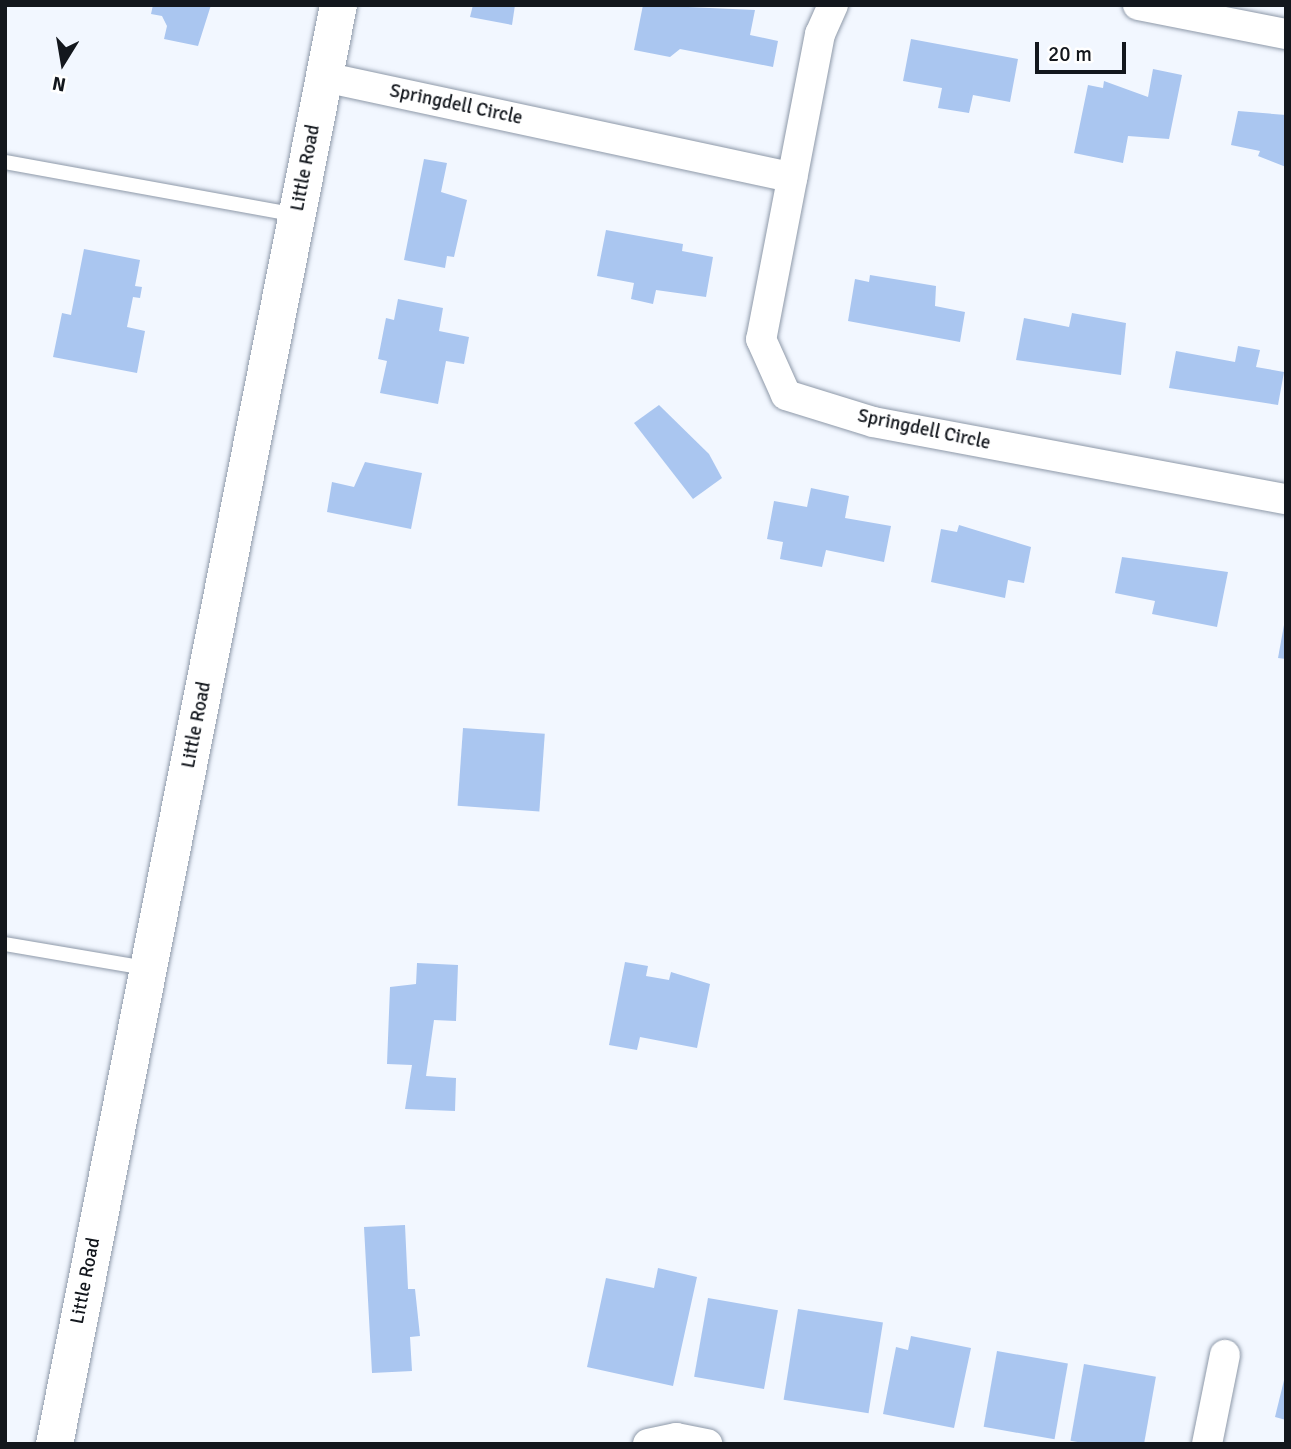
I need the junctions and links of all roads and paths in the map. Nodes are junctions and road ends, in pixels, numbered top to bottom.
1 (338, 5) edge
2 (833, 5) edge
3 (1138, 5) edge
4 (1286, 34) edge
5 (324, 77) junction
6 (5, 162) edge
7 (792, 177) junction
8 (298, 215) junction
9 (1286, 499) edge
10 (5, 944) edge
11 (148, 968) junction
12 (1225, 1355) dead end
13 (54, 1444) edge
14 (648, 1444) edge
15 (707, 1444) edge
16 (1207, 1444) edge

1 - 5 street, Little Road
2 - 7 street, Springdell Circle
3 - 4 street
5 - 7 street, Springdell Circle
5 - 8 street, Little Road
6 - 8 lane
7 - 9 street, Springdell Circle
8 - 11 street, Little Road
10 - 11 lane
11 - 13 street, Little Road
12 - 16 street
14 - 15 street

